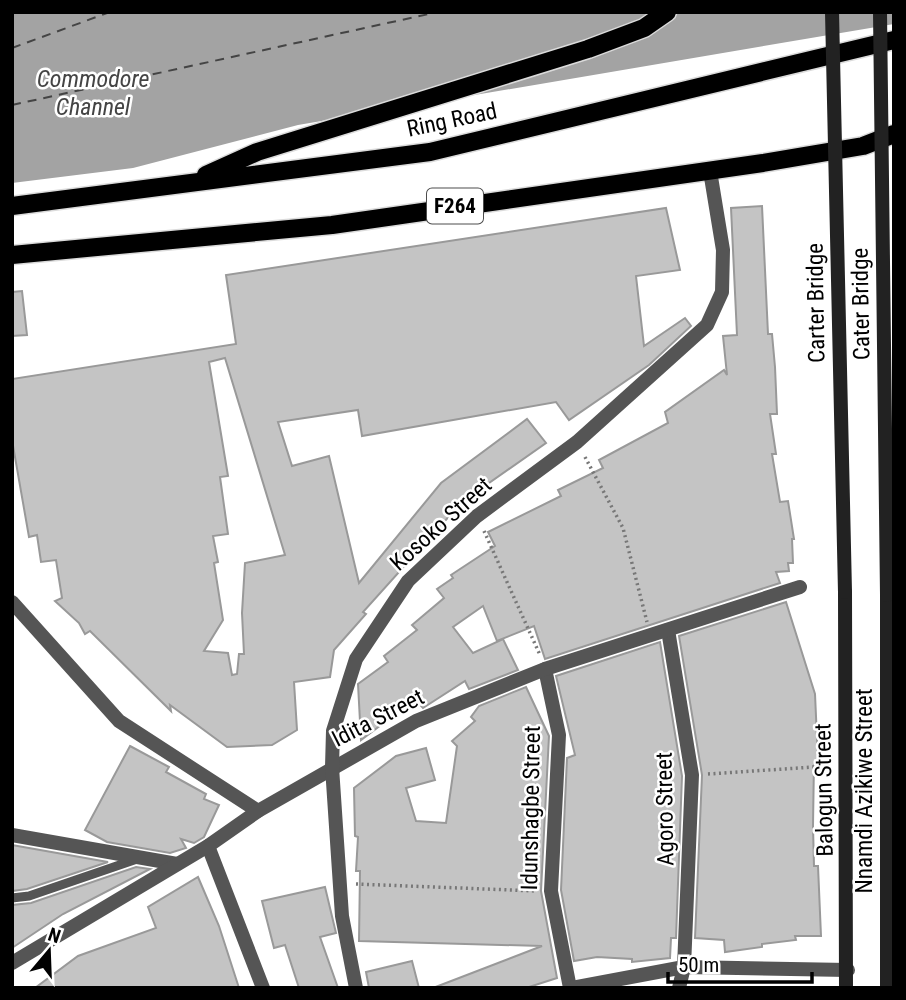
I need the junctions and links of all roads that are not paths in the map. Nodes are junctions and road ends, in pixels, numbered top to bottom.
1 (667, 12) edge
2 (832, 12) edge
3 (880, 12) edge
4 (894, 40) edge
5 (894, 134) edge
6 (710, 171) junction
7 (190, 183) junction
8 (12, 206) edge
9 (12, 256) edge
10 (800, 587) dead end
11 (845, 592) joint
12 (887, 595) joint
13 (12, 602) edge
14 (668, 630) junction
15 (890, 630) edge
16 (545, 669) junction
17 (890, 754) edge
18 (332, 767) junction
19 (258, 811) junction
20 (12, 835) edge
21 (208, 846) junction
22 (141, 858) junction
23 (177, 864) junction
24 (12, 898) edge
25 (12, 963) edge
26 (684, 967) junction
27 (848, 970) junction
28 (263, 988) edge
29 (356, 988) edge
30 (571, 988) edge
31 (679, 988) edge
32 (846, 988) edge
33 (887, 988) edge

1 - 7 main road
2 - 11 main road, Carter Bridge, bridge
3 - 12 main road, Cater Bridge, bridge
4 - 7 main road, Ring Road
5 - 6 main road, F264
6 - 9 main road, F264
6 - 18 street, Kosoko Street
7 - 8 main road, Ring Road
10 - 14 street, Idita Street
11 - 27 main road, Balogun Street
12 - 15 main road, Nnamdi Azikiwe Street
13 - 19 street
14 - 16 street, Idita Street
14 - 26 street, Agoro Street
15 - 17 main road, Nnamdi Azikiwe Street
16 - 18 street, Idita Street
16 - 30 street, Idunshagbe Street
17 - 33 main road, Nnamdi Azikiwe Street
18 - 19 street, Idita Street
18 - 29 street, Kosoko Street
19 - 21 street, Idita Street
20 - 22 street
21 - 23 street, Idita Street
21 - 28 street
22 - 23 street
22 - 24 lane
23 - 25 street, Idita Street
26 - 27 street
26 - 30 street
26 - 31 street, Agoro Street
27 - 32 main road, Balogun Street

